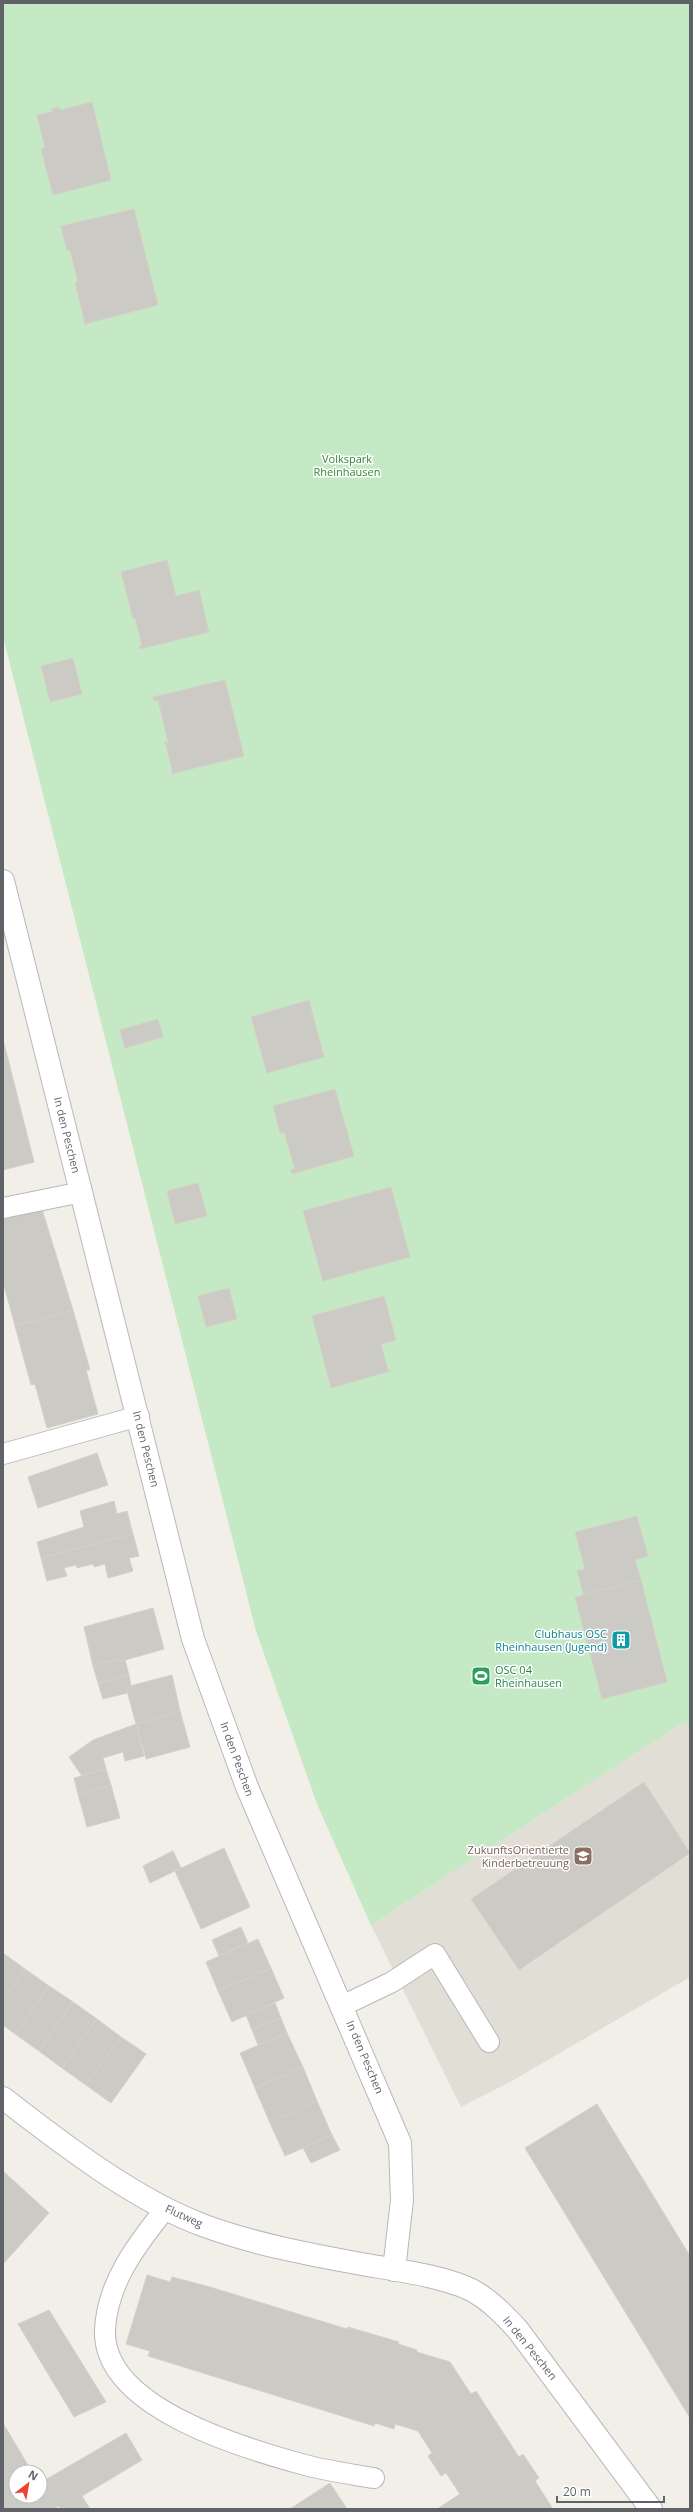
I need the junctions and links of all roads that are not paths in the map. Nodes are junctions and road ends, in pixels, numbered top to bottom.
1 (3, 882) edge
2 (82, 1192) junction
3 (3, 1208) edge
4 (139, 1416) junction
5 (3, 1454) edge
6 (342, 2006) junction
7 (489, 2042) dead end
8 (3, 2098) edge
9 (166, 2208) junction
10 (394, 2270) junction
11 (374, 2478) dead end
12 (651, 2509) edge

1 - 2 street, In den Peschen
2 - 3 lane
2 - 4 street, In den Peschen
4 - 5 lane
4 - 6 street, In den Peschen
6 - 7 lane
6 - 10 street, In den Peschen
8 - 9 street, Flutweg
9 - 10 street, Flutweg
9 - 11 lane
10 - 12 street, In den Peschen

